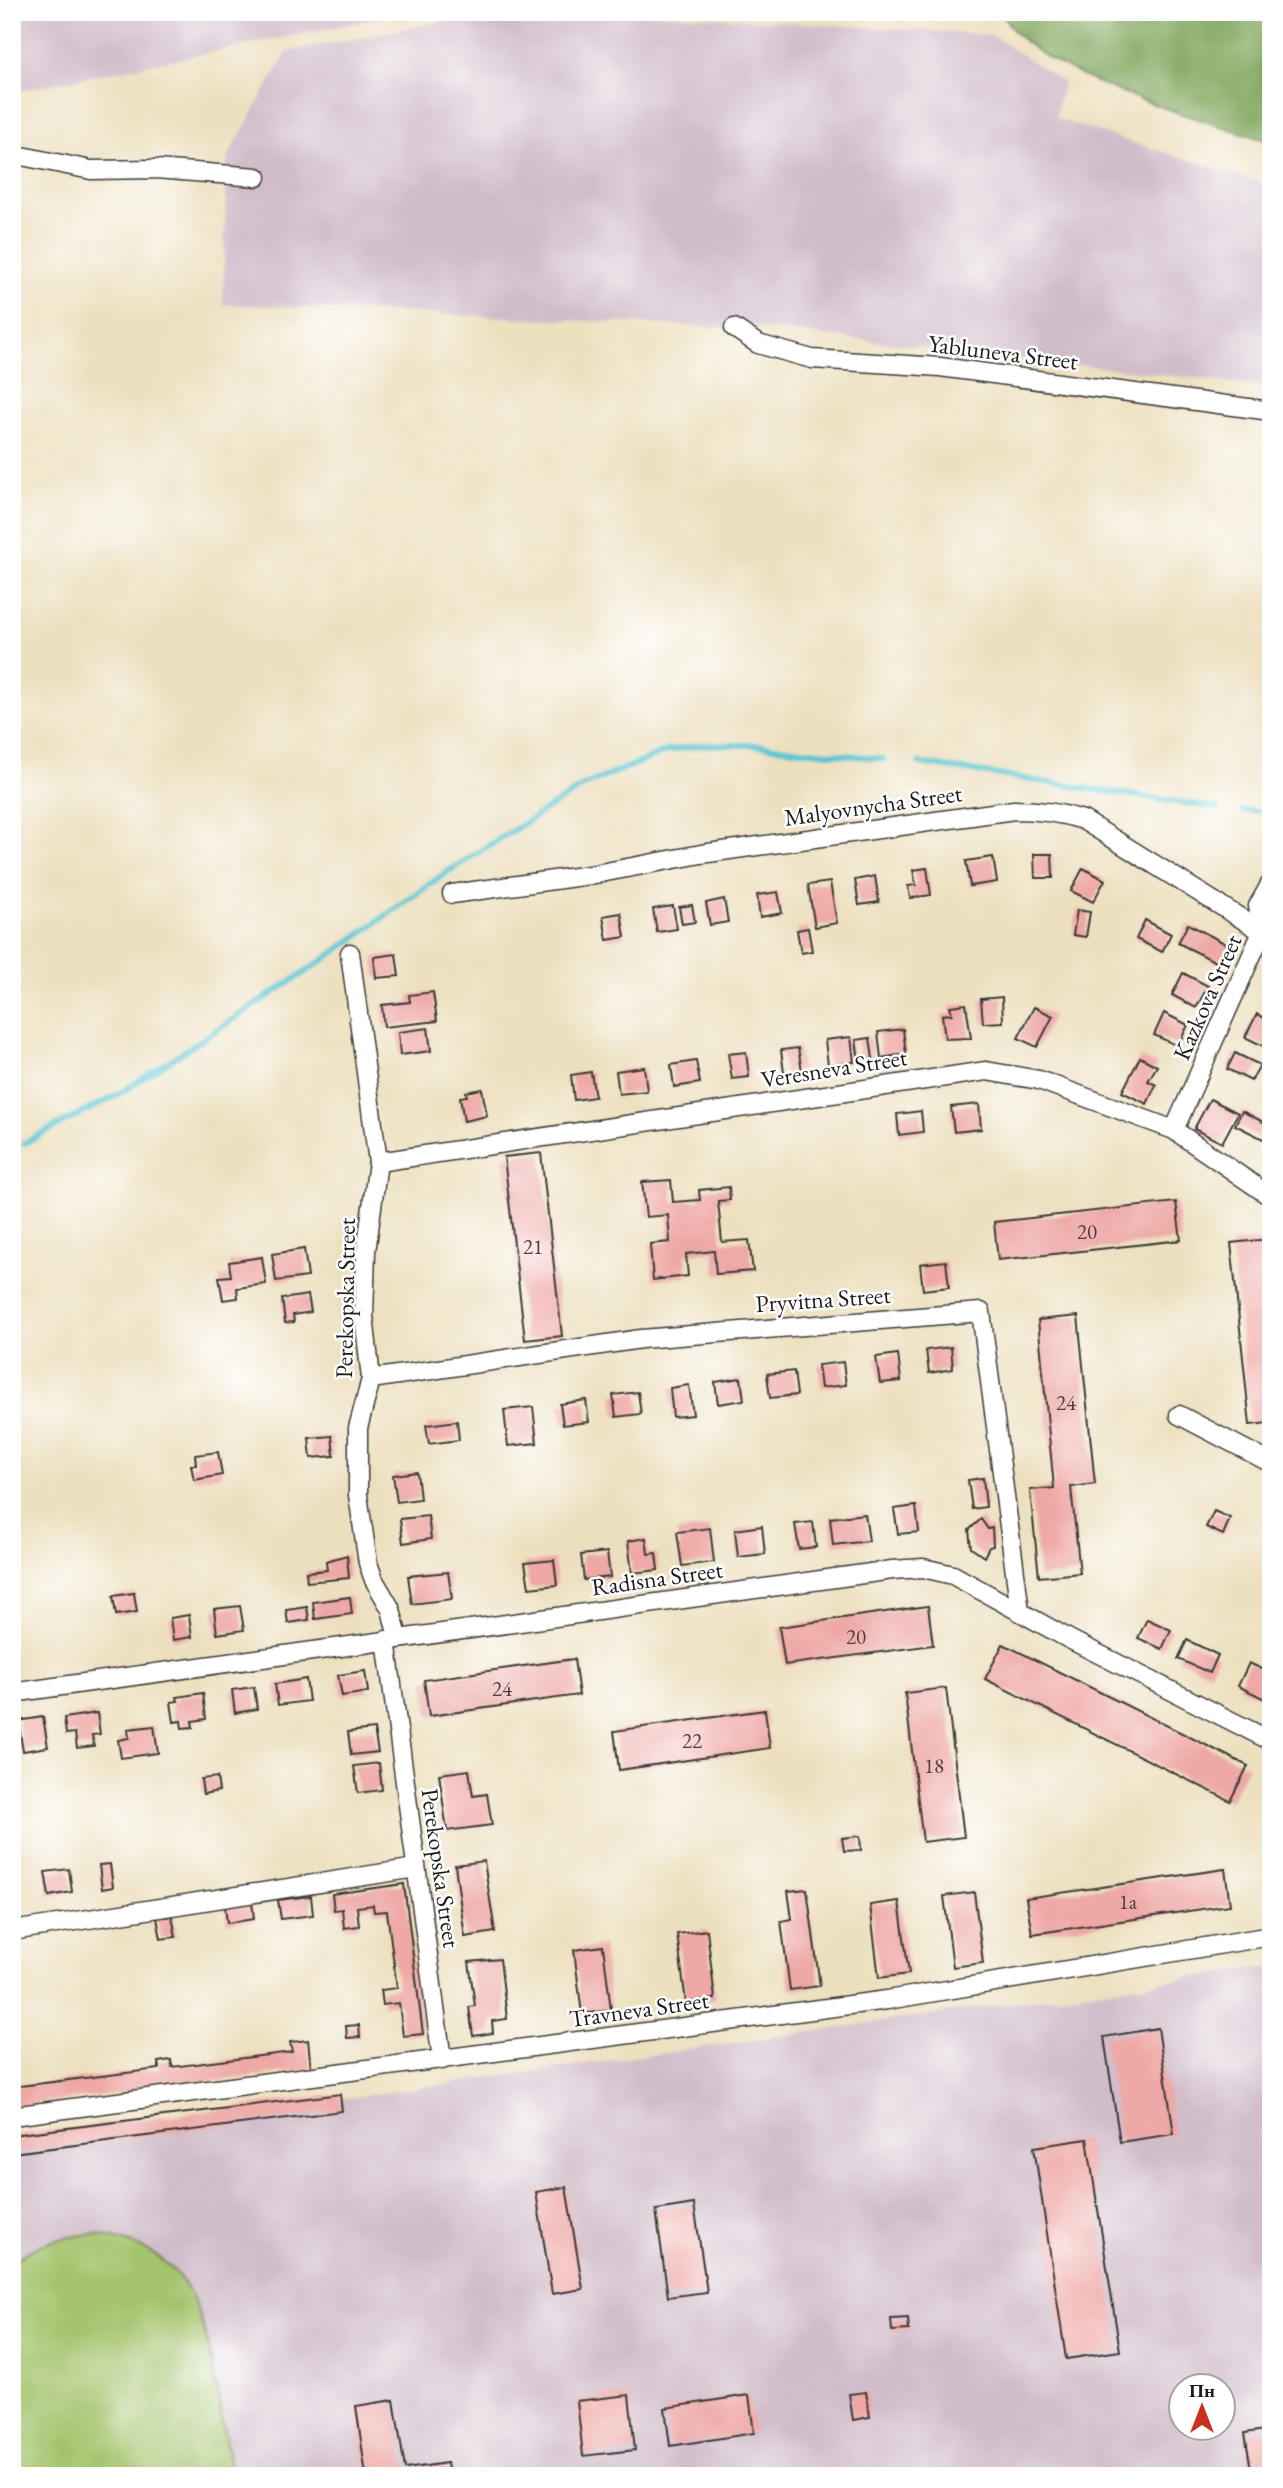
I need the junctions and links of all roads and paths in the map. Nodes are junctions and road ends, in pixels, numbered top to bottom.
1 (12, 155) edge
2 (257, 177) dead end
3 (734, 328) dead end
4 (1271, 411) edge
5 (1271, 883) edge
6 (452, 894) dead end
7 (1266, 935) edge
8 (350, 953) dead end
9 (1174, 1130) junction
10 (378, 1162) junction
11 (1271, 1197) edge
12 (371, 1379) junction
13 (1179, 1415) dead end
14 (1271, 1463) edge
15 (1020, 1611) junction
16 (392, 1639) junction
17 (12, 1693) edge
18 (1271, 1741) edge
19 (416, 1868) junction
20 (12, 1931) edge
21 (1271, 1936) edge
22 (442, 2060) junction
23 (12, 2116) edge

1 - 2 street
3 - 4 street, Yabluneva Street
5 - 7 street, Kazkova Street
6 - 7 street, Malyovnycha Street
7 - 9 street, Kazkova Street
8 - 10 street, Perekopska Street
9 - 10 street, Veresneva Street
9 - 11 street, Veresneva Street
10 - 12 street, Perekopska Street
12 - 15 street, Pryvitna Street
12 - 16 street, Perekopska Street
13 - 14 street
15 - 16 street, Radisna Street
15 - 18 street, Radisna Street
16 - 17 street, Radisna Street
16 - 19 street, Perekopska Street
19 - 20 street
19 - 22 street, Perekopska Street
21 - 22 street, Travneva Street
22 - 23 street, Travneva Street

